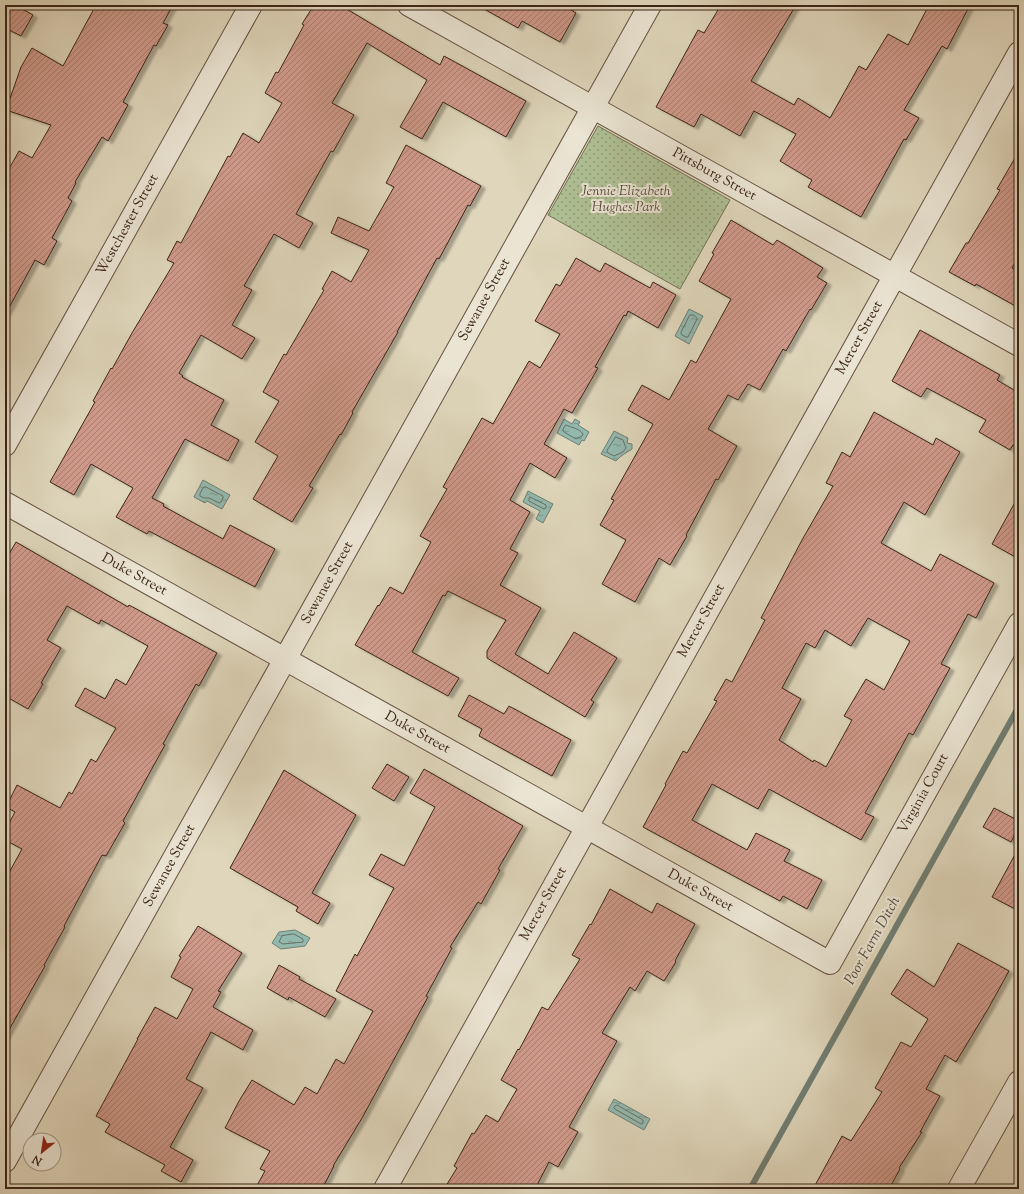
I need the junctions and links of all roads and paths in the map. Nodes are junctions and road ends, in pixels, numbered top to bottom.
1 (251, 5) edge
2 (409, 5) edge
3 (650, 5) edge
4 (1019, 53) edge
5 (593, 108) junction
6 (895, 276) junction
7 (1019, 345) edge
8 (5, 445) edge
9 (5, 503) edge
10 (1019, 624) edge
11 (285, 659) junction
12 (587, 828) junction
13 (830, 963) joint
14 (1019, 1082) edge
15 (5, 1161) edge
16 (961, 1188) edge
17 (385, 1189) edge

1 - 8 street, Westchester Street
2 - 5 street, Pittsburg Street
3 - 5 street, Sewanee Street
4 - 6 street, Mercer Street
5 - 6 street, Pittsburg Street
5 - 11 street, Sewanee Street
6 - 7 street, Pittsburg Street
6 - 12 street, Mercer Street
9 - 11 street, Duke Street
10 - 13 street, Virginia Court
11 - 12 street, Duke Street
11 - 15 street, Sewanee Street
12 - 13 street, Duke Street
12 - 17 street, Mercer Street
14 - 16 street

